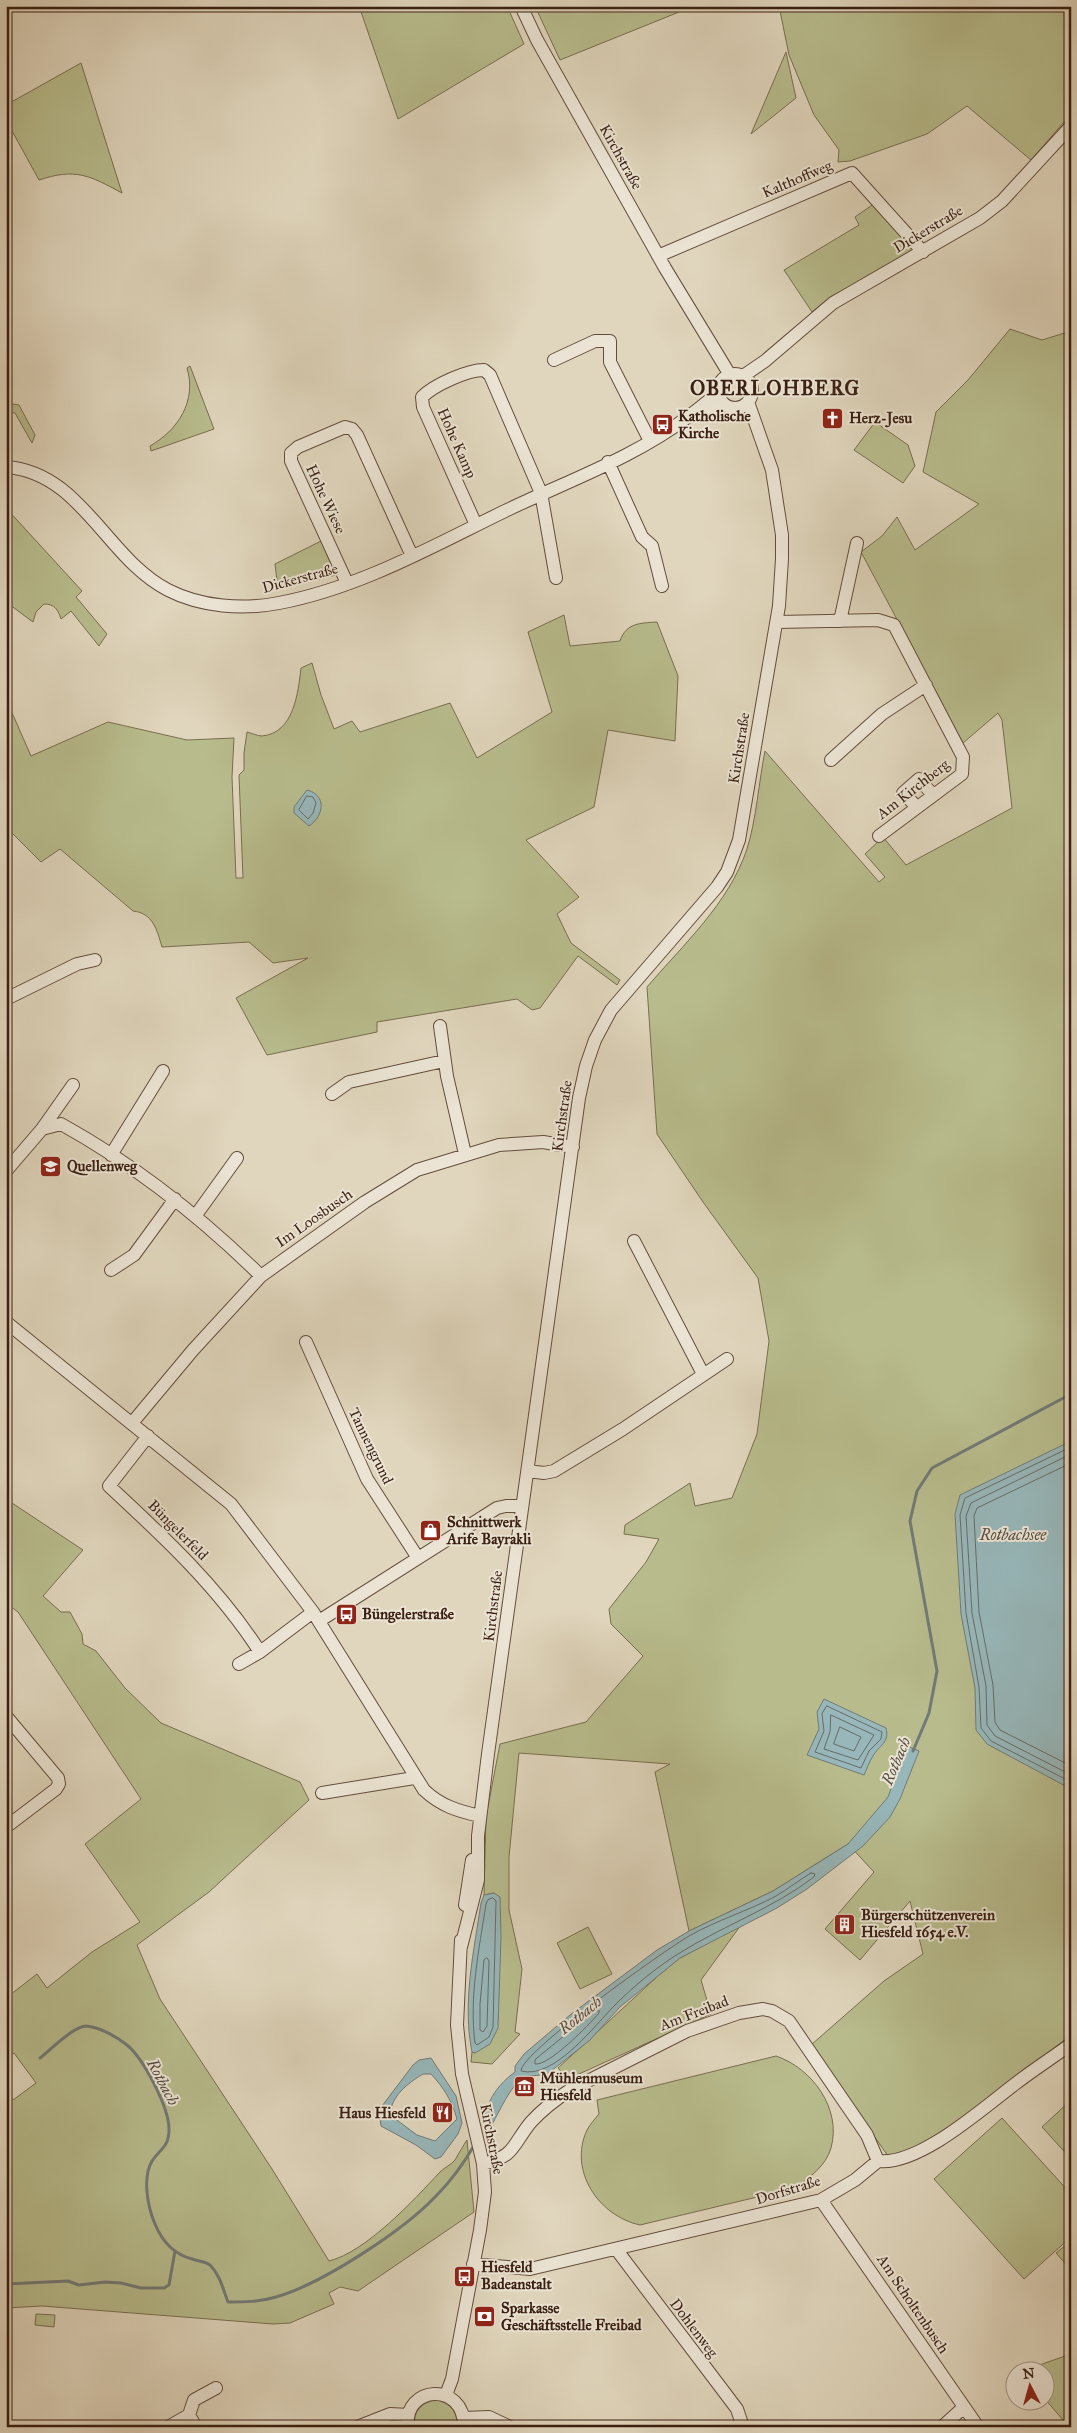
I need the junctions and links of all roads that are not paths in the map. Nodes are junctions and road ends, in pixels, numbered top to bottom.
1 (522, 6) edge
2 (1071, 126) edge
3 (923, 252) junction
4 (658, 256) junction
5 (554, 360) dead end
6 (746, 380) junction
7 (723, 388) junction
8 (742, 405) junction
9 (650, 441) junction
10 (608, 462) junction
11 (6, 467) edge
12 (541, 493) junction
13 (476, 525) junction
14 (857, 543) dead end
15 (412, 556) junction
16 (556, 578) dead end
17 (347, 583) junction
18 (662, 586) dead end
19 (840, 621) junction
20 (777, 622) junction
21 (926, 685) junction
22 (831, 760) dead end
23 (933, 795) junction
24 (917, 808) junction
25 (879, 836) dead end
26 (95, 960) dead end
27 (6, 999) edge
28 (440, 1026) dead end
29 (444, 1061) junction
30 (163, 1071) dead end
31 (73, 1085) dead end
32 (332, 1094) dead end
33 (42, 1128) junction
34 (573, 1147) junction
35 (465, 1154) junction
36 (111, 1155) junction
37 (237, 1158) dead end
38 (6, 1171) edge
39 (175, 1199) junction
40 (196, 1215) junction
41 (634, 1242) dead end
42 (111, 1270) dead end
43 (261, 1276) junction
44 (6, 1322) edge
45 (306, 1342) dead end
46 (727, 1359) dead end
47 (703, 1374) junction
48 (132, 1423) junction
49 (148, 1436) junction
50 (528, 1472) junction
51 (522, 1506) junction
52 (418, 1558) junction
53 (316, 1617) junction
54 (260, 1652) junction
55 (239, 1664) dead end
56 (6, 1716) edge
57 (414, 1778) junction
58 (322, 1793) dead end
59 (480, 1816) junction
60 (6, 1827) edge
61 (1071, 2044) edge
62 (481, 2158) junction
63 (878, 2161) junction
64 (821, 2200) junction
65 (616, 2249) junction
66 (473, 2264) junction
67 (216, 2388) dead end
68 (446, 2395) junction
69 (964, 2407) junction
70 (189, 2415) junction
71 (408, 2421) edge
72 (464, 2422) edge
73 (168, 2427) edge
74 (196, 2427) edge
75 (356, 2427) edge
76 (510, 2427) edge
77 (743, 2427) edge
78 (942, 2427) edge
79 (978, 2427) edge

1 - 4 street, Kirchstraße
2 - 3 street, Dickerstraße
3 - 4 street, Kalthoffweg
3 - 6 street, Dickerstraße
4 - 7 street, Kirchstraße
5 - 9 street
6 - 7 street
6 - 8 street
7 - 8 street
7 - 9 street, Dickerstraße
8 - 20 street, Kirchstraße
9 - 10 street, Dickerstraße
10 - 12 street, Dickerstraße
10 - 18 street
11 - 17 street, Dickerstraße
12 - 13 street, Dickerstraße
12 - 13 street, Hohe Kamp
12 - 16 street
13 - 15 street, Dickerstraße
14 - 19 street
15 - 17 street, Dickerstraße
15 - 17 street, Hohe Wiese
19 - 20 street, Am Kirchberg
19 - 21 street, Am Kirchberg
20 - 34 street, Kirchstraße
21 - 22 street
21 - 23 street, Am Kirchberg
23 - 24 street, Am Kirchberg
23 - 24 street
24 - 25 street, Am Kirchberg
26 - 27 street
28 - 29 street
29 - 32 street
29 - 35 street
30 - 36 street
31 - 33 street
33 - 36 street
33 - 38 street
34 - 35 street, Im Loosbusch
34 - 50 street, Kirchstraße
35 - 43 street, Im Loosbusch
36 - 39 street
37 - 40 street
39 - 40 street
39 - 42 street
40 - 43 street
41 - 47 street
43 - 48 street, Im Loosbusch
44 - 48 street
45 - 52 street, Tannengrund
46 - 47 street
47 - 50 street
48 - 49 street
49 - 53 street
49 - 54 street, Büngelerfeld
50 - 51 street, Kirchstraße
51 - 52 street
51 - 59 street, Kirchstraße
52 - 53 street
53 - 54 street
53 - 57 street
54 - 55 street
56 - 60 street
57 - 58 street
57 - 59 street
59 - 62 street, Kirchstraße
61 - 63 street
62 - 63 street, Am Freibad
62 - 66 street, Kirchstraße
63 - 64 street, Dorfstraße
64 - 65 street, Dorfstraße
64 - 69 street, Am Scholtenbusch
65 - 66 street, Dorfstraße
65 - 77 street, Dohlenweg
66 - 68 street, Kirchstraße
67 - 70 street
68 - 71 street
68 - 72 street
69 - 78 street
69 - 79 street, Am Scholtenbusch
70 - 73 street
70 - 74 street
71 - 75 street
72 - 76 street

